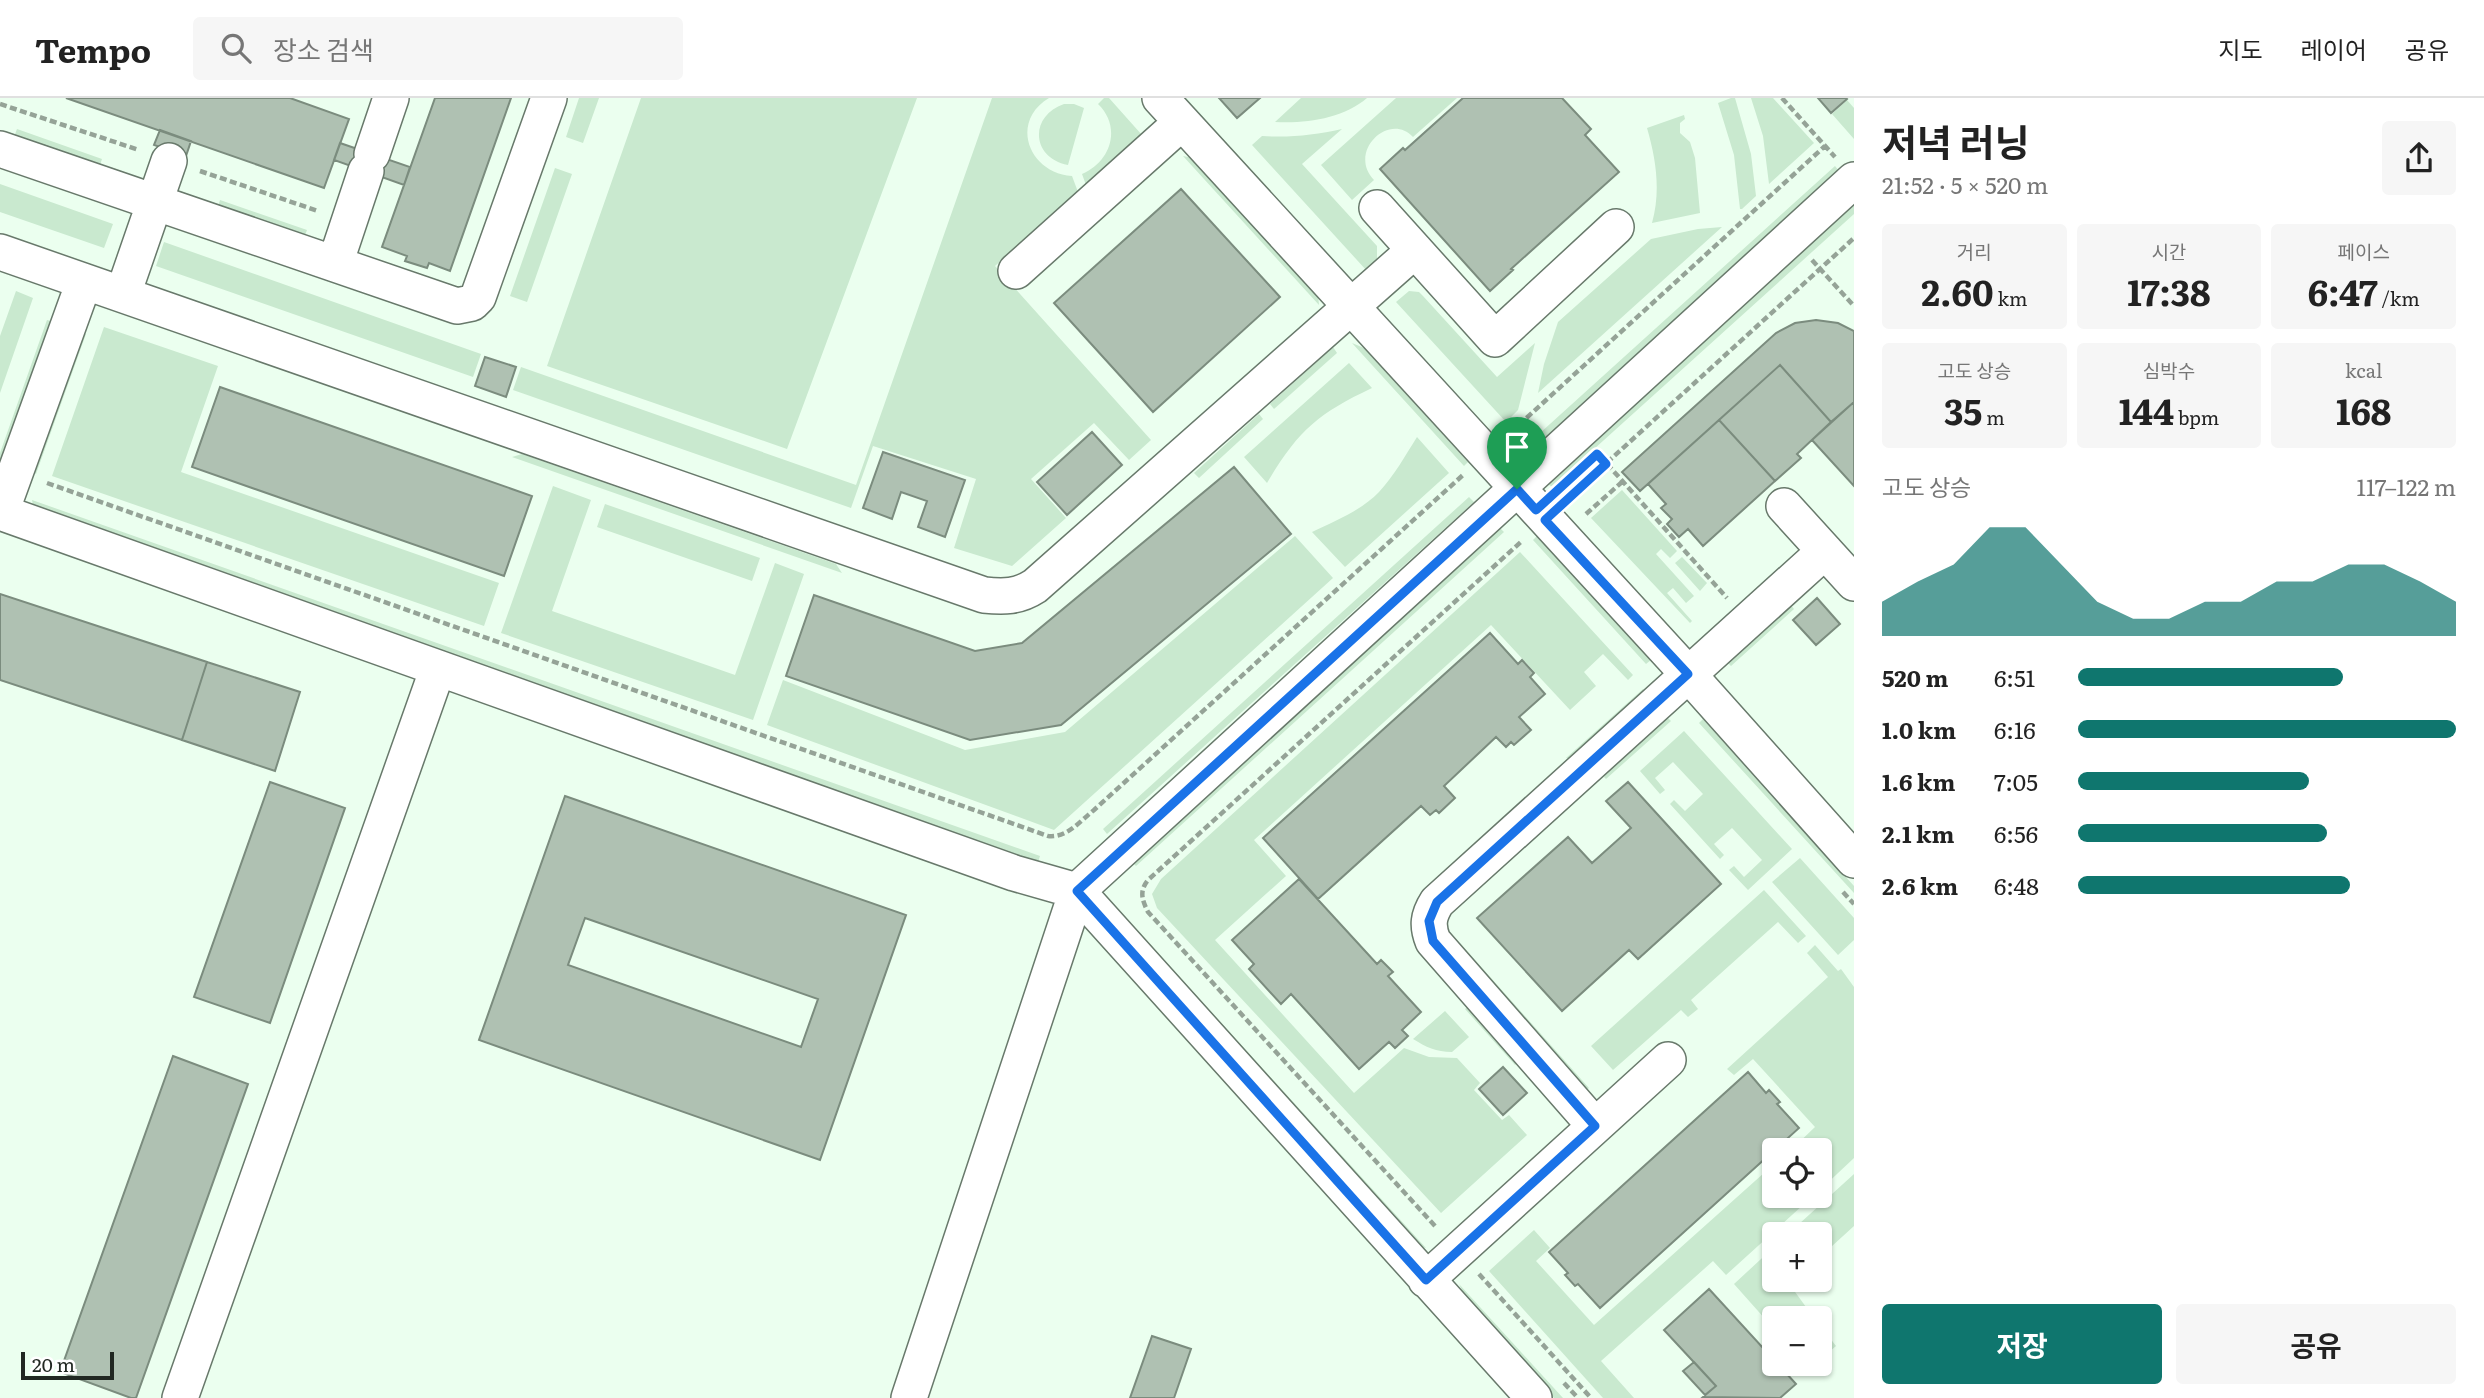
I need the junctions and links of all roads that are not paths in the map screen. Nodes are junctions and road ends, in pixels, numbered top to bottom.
1 (549, 98) edge
2 (380, 101) edge
3 (1171, 110) edge
4 (0, 149) edge
5 (169, 161) dead end
6 (1847, 171) edge
7 (155, 202) junction
8 (1377, 208) dead end
9 (1616, 227) dead end
10 (1415, 250) junction
11 (0, 252) edge
12 (335, 264) junction
13 (1016, 271) dead end
14 (84, 282) junction
15 (123, 294) junction
16 (1351, 307) junction
17 (1517, 489) junction
18 (1784, 506) dead end
19 (1, 512) edge
20 (1825, 551) junction
21 (1854, 583) edge
22 (438, 667) junction
23 (1688, 674) junction
24 (1854, 860) edge
25 (1077, 891) junction
26 (1668, 1060) dead end
27 (1595, 1126) junction
28 (1426, 1280) junction
29 (1547, 1388) edge
30 (180, 1398) edge
31 (909, 1398) edge

1 - 12 street
2 - 12 street
3 - 13 street
3 - 16 street
4 - 7 street
5 - 7 street
6 - 17 street
7 - 12 street
7 - 15 street
8 - 10 street
9 - 10 street
10 - 16 street
11 - 14 street
14 - 15 street
14 - 19 street
15 - 16 street
16 - 17 street
17 - 23 street
17 - 25 street
18 - 20 street
19 - 22 street
20 - 21 street
20 - 23 street
22 - 25 street
22 - 30 street
23 - 24 street
23 - 27 street
25 - 28 street
25 - 31 street
26 - 27 street
27 - 28 street
28 - 29 street

